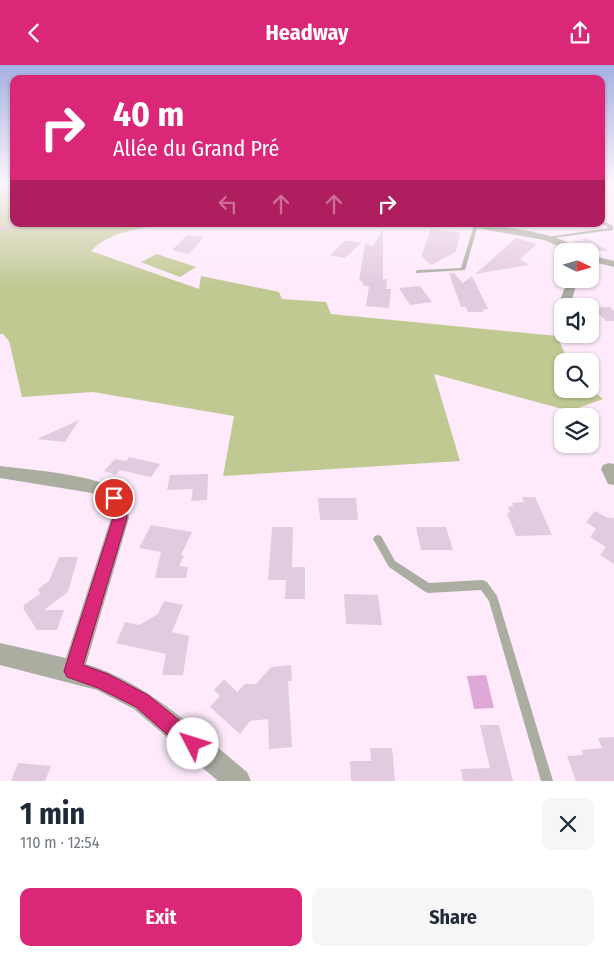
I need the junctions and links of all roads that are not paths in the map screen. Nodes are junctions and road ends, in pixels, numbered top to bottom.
1 (605, 223) edge
2 (472, 227) edge
3 (489, 227) edge
4 (546, 238) junction
5 (558, 243) edge
6 (599, 260) edge
7 (614, 264) edge
8 (418, 272) dead end
9 (0, 471) edge
10 (378, 539) dead end
11 (0, 654) edge
12 (73, 671) junction
13 (238, 781) edge
14 (547, 781) edge

1 - 4 lane
2 - 8 lane
3 - 4 street
4 - 5 street
6 - 7 street
9 - 12 street
10 - 14 lane
11 - 12 street
12 - 13 street

